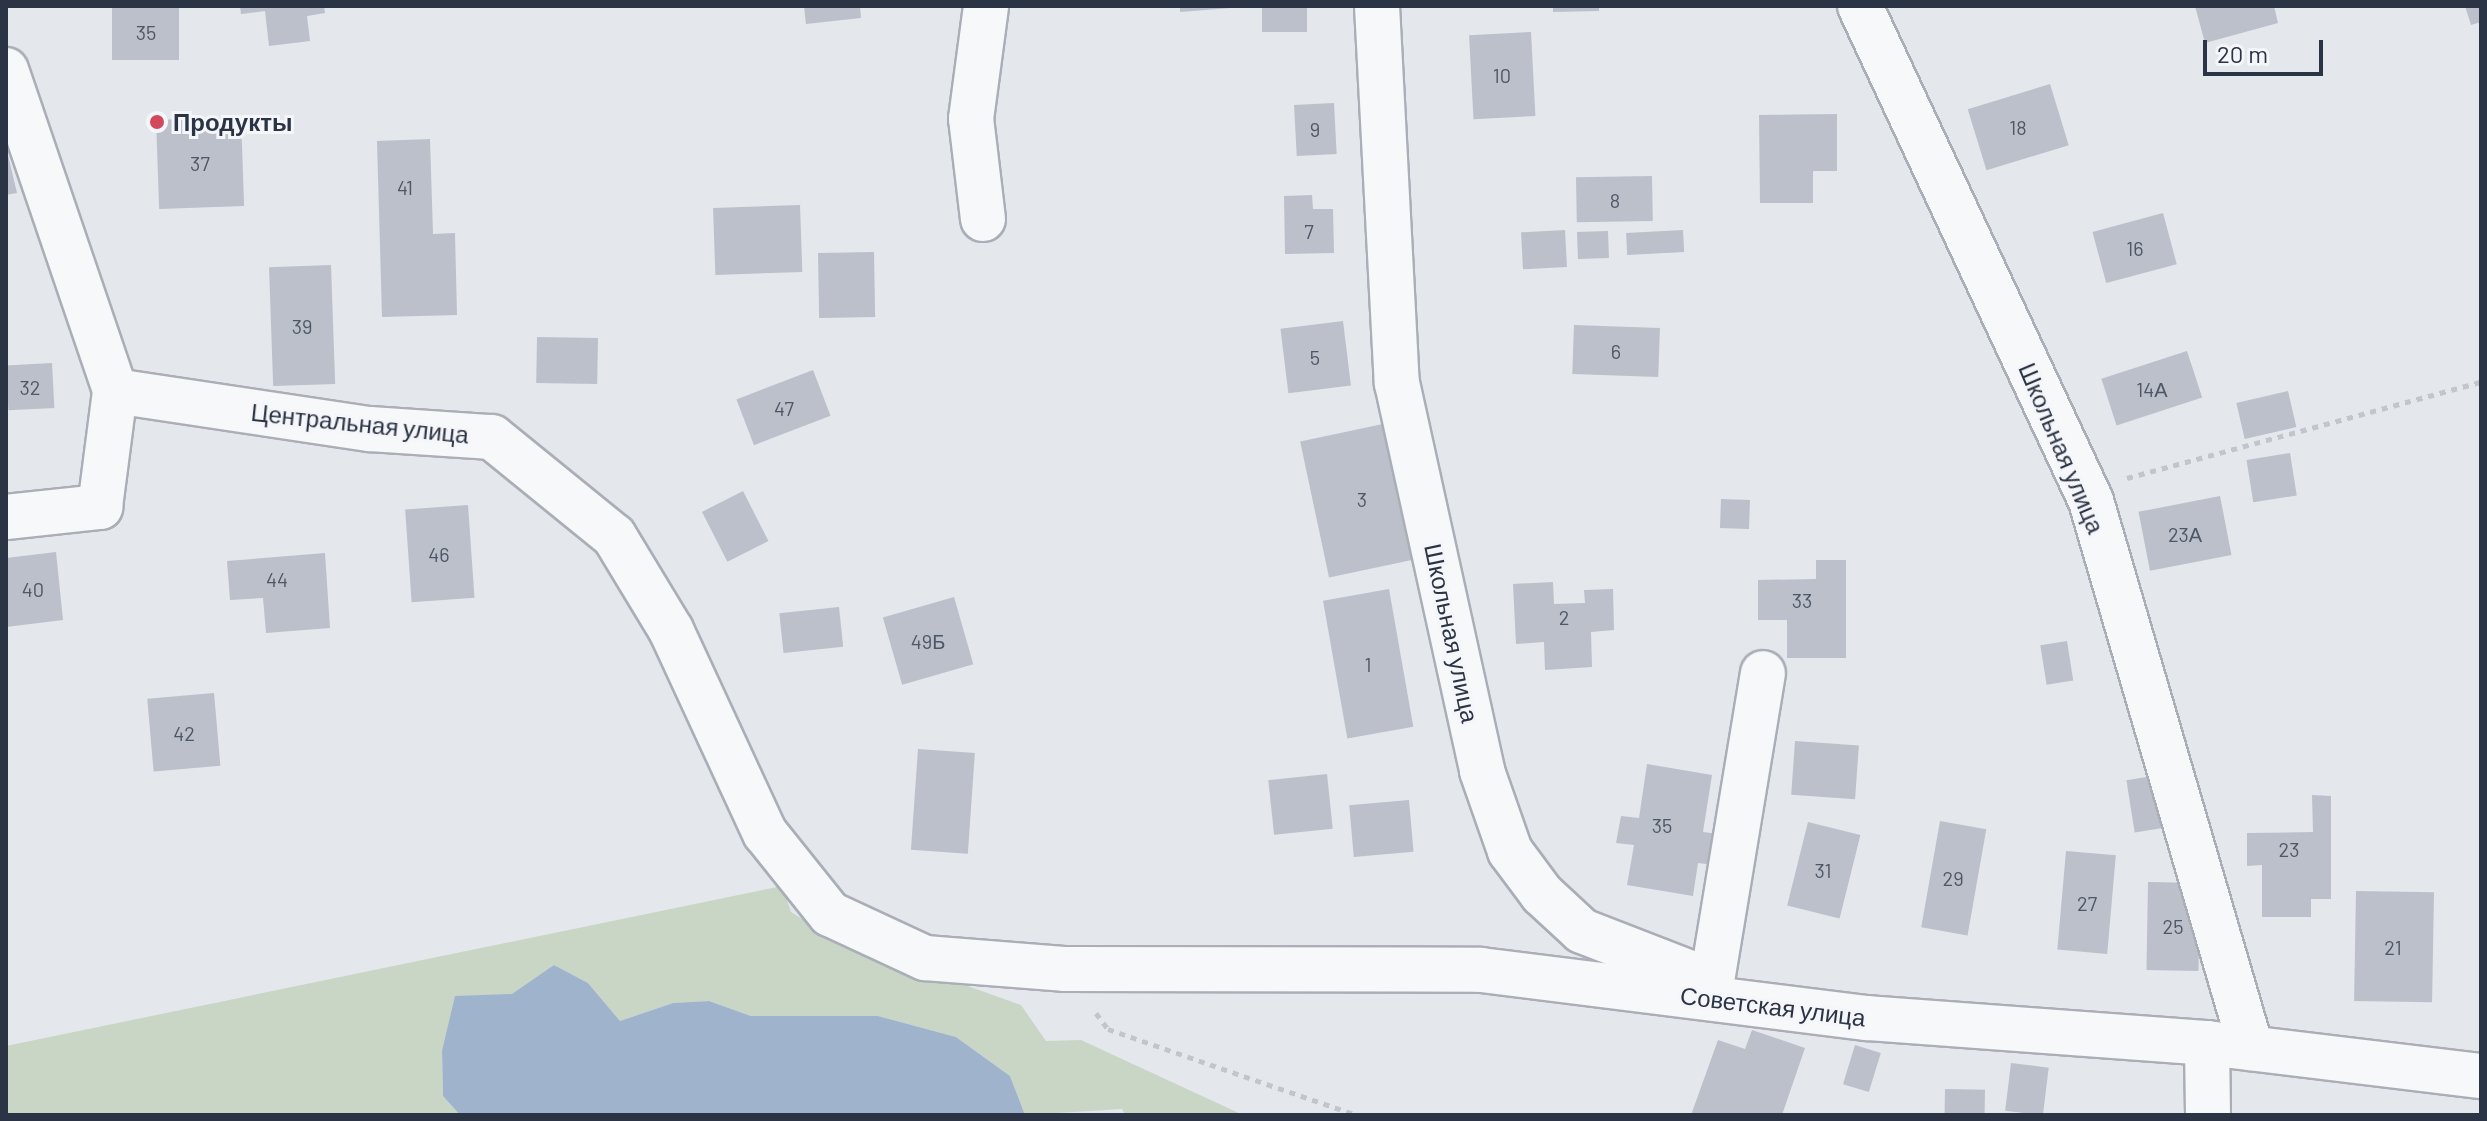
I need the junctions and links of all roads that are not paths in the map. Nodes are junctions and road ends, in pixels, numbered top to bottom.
1 (986, 6) edge
2 (1377, 6) edge
3 (1860, 6) edge
4 (6, 70) edge
5 (983, 219) dead end
6 (115, 391) junction
7 (6, 517) edge
8 (1763, 673) dead end
9 (1064, 969) joint
10 (1712, 981) junction
11 (1867, 1018) junction
12 (2207, 1043) junction
13 (2251, 1048) junction
14 (2481, 1076) edge
15 (2208, 1115) edge

1 - 5 street
2 - 10 street, Школьная улица
3 - 13 street, Школьная улица
4 - 6 street
6 - 7 street
6 - 9 street, Центральная улица
8 - 10 street
9 - 11 street, Советская улица
10 - 11 street, Школьная улица
11 - 12 street, Советская улица
12 - 13 street, Советская улица
12 - 15 street
13 - 14 street, Советская улица

